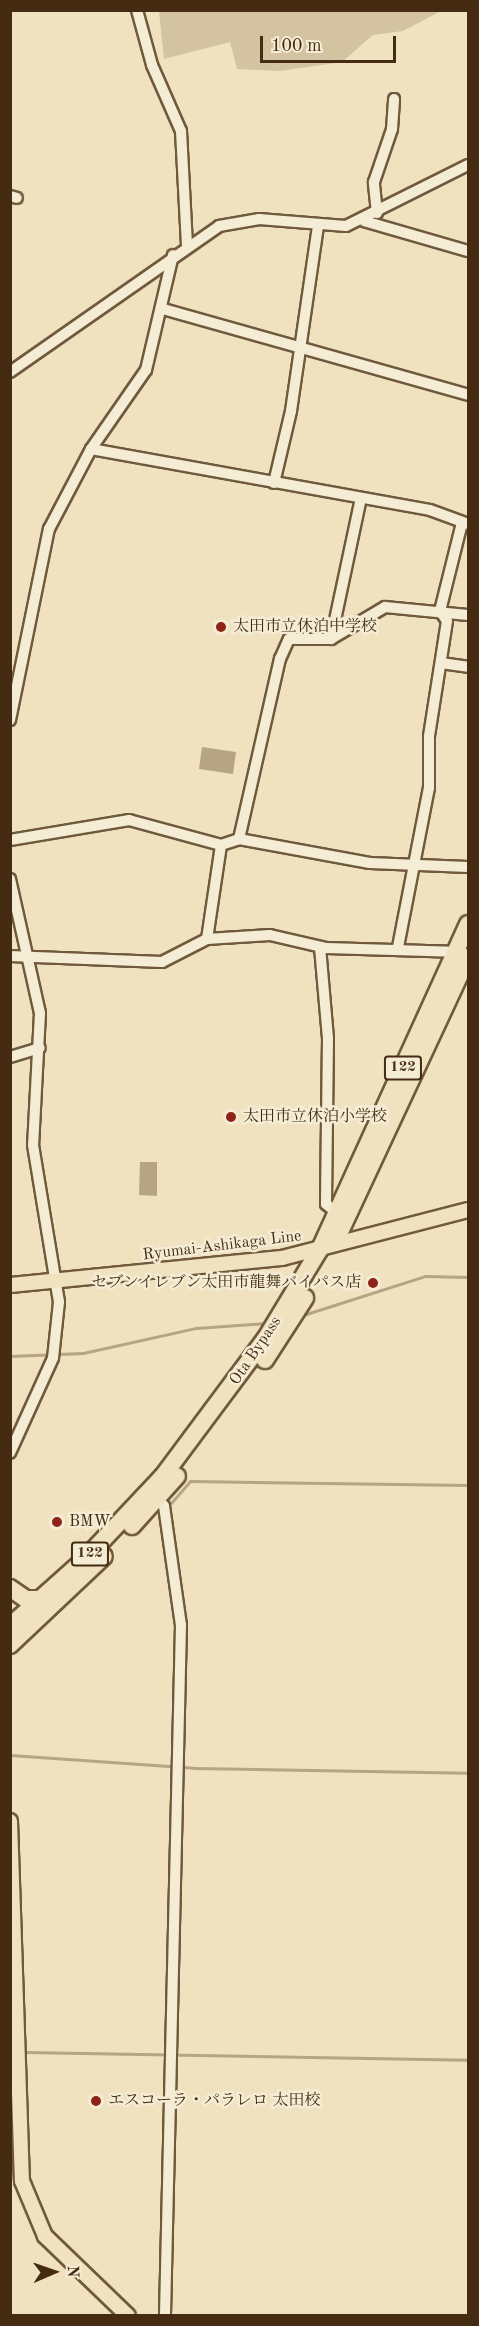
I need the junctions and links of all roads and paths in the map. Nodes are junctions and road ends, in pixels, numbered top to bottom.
1 (137, 10) edge
2 (394, 99) dead end
3 (468, 165) edge
4 (377, 213) junction
5 (364, 221) junction
6 (318, 226) junction
7 (187, 247) junction
8 (468, 247) edge
9 (173, 255) junction
10 (163, 309) junction
11 (299, 347) junction
12 (10, 372) edge
13 (468, 395) edge
14 (91, 449) junction
15 (274, 483) junction
16 (361, 498) junction
17 (465, 523) edge
18 (440, 611) junction
19 (468, 615) edge
20 (332, 639) junction
21 (441, 663) junction
22 (468, 667) edge
23 (10, 720) edge
24 (239, 839) junction
25 (10, 840) edge
26 (221, 845) junction
27 (414, 864) junction
28 (468, 867) edge
29 (10, 879) edge
30 (468, 924) edge
31 (207, 939) junction
32 (320, 947) junction
33 (398, 947) junction
34 (464, 954) edge
35 (10, 956) edge
36 (29, 960) junction
37 (39, 1048) junction
38 (10, 1057) edge
39 (468, 1210) edge
40 (336, 1212) junction
41 (326, 1247) junction
42 (57, 1281) junction
43 (10, 1286) edge
44 (10, 1453) edge
45 (158, 1499) junction
46 (10, 1588) edge
47 (40, 1599) junction
48 (10, 1626) edge
49 (10, 1645) edge
50 (10, 1821) edge
51 (128, 2316) edge
52 (165, 2316) edge

1 - 7 street
2 - 4 street
3 - 4 street
4 - 5 street
5 - 6 street
5 - 8 street
6 - 7 street
6 - 11 street
7 - 9 street
9 - 10 street
9 - 12 street
10 - 11 street
10 - 14 street
11 - 13 street
11 - 15 street
14 - 15 street
14 - 23 street
15 - 16 street
16 - 17 street
16 - 20 street
17 - 18 street
18 - 19 street
18 - 20 street
18 - 21 street
20 - 24 street
21 - 22 street
21 - 27 street
24 - 26 street
24 - 27 street
25 - 26 street
26 - 31 street
27 - 28 street
27 - 33 street
29 - 36 street
30 - 34 highway, Ota Bypass / 122
31 - 32 street
31 - 36 street
32 - 33 street
32 - 40 street
33 - 34 street
34 - 40 highway, Ota Bypass / 122
34 - 41 highway, Ota Bypass / 122
35 - 36 street
36 - 37 street
37 - 38 street
37 - 42 street
39 - 41 main road, Ryumai-Ashikaga Line
40 - 41 highway, Ota Bypass / 122
41 - 42 main road, Ryumai-Ashikaga Line
41 - 45 highway, Ota Bypass / 122
41 - 47 highway, Ota Bypass / 122
42 - 43 main road, Ryumai-Ashikaga Line
42 - 44 street
45 - 49 highway, Ota Bypass / 122
45 - 52 street
46 - 47 highway
47 - 48 highway, Ota Bypass / 122
50 - 51 main road

